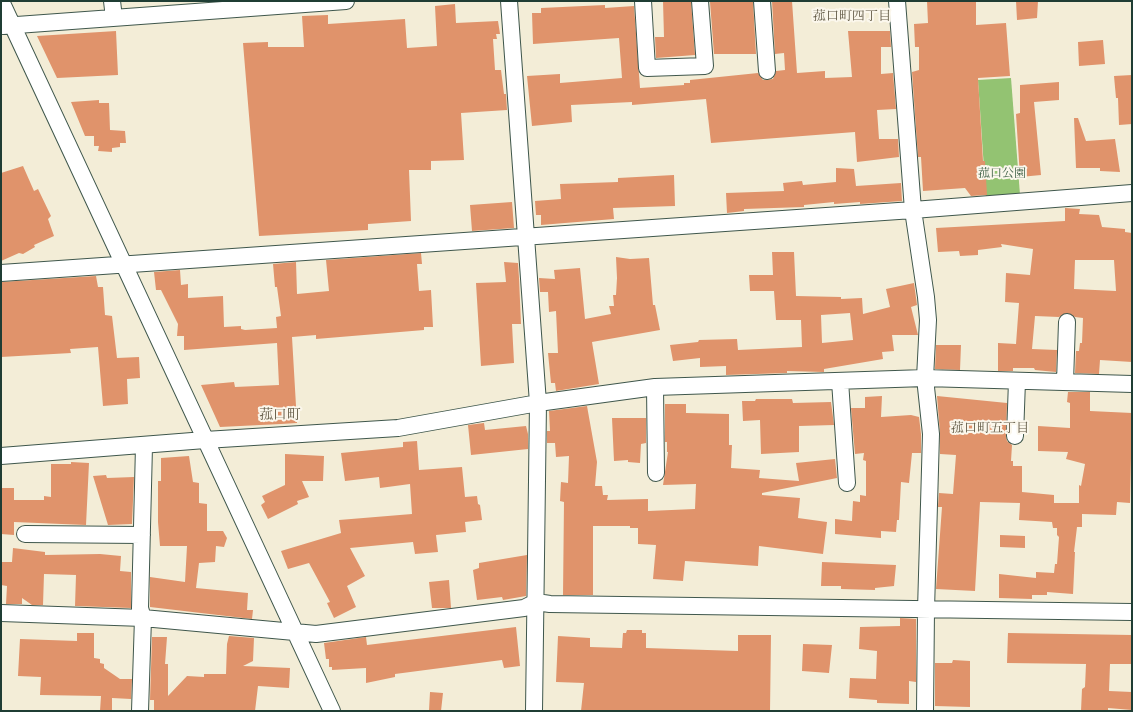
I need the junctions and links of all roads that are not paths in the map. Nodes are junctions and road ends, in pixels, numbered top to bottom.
1 (1, 1) edge
2 (112, 1) edge
3 (346, 1) edge
4 (509, 1) edge
5 (643, 1) edge
6 (700, 1) edge
7 (762, 1) edge
8 (897, 1) edge
9 (114, 18) junction
10 (7, 25) edge
11 (767, 71) dead end
12 (1132, 193) edge
13 (913, 210) junction
14 (527, 236) junction
15 (122, 264) junction
16 (1, 273) edge
17 (1067, 322) dead end
18 (925, 378) junction
19 (840, 381) junction
20 (1017, 381) junction
21 (1065, 382) junction
22 (1132, 384) edge
23 (655, 388) junction
24 (538, 403) junction
25 (1015, 436) dead end
26 (205, 440) junction
27 (144, 446) junction
28 (1, 456) edge
29 (656, 473) dead end
30 (847, 483) dead end
31 (25, 534) dead end
32 (142, 535) junction
33 (536, 602) junction
34 (926, 610) junction
35 (1132, 612) edge
36 (1, 613) edge
37 (143, 618) junction
38 (295, 633) junction
39 (140, 711) edge
40 (332, 711) edge
41 (534, 711) edge
42 (925, 711) edge

1 - 10 street
2 - 9 street
3 - 9 street
4 - 14 street
5 - 6 street
7 - 11 street
8 - 13 street
9 - 10 street
10 - 15 street
12 - 13 street
13 - 14 street
13 - 18 street
14 - 15 street
14 - 24 street
15 - 16 street
15 - 26 street
17 - 21 street
18 - 19 street
18 - 20 street
18 - 34 street
19 - 23 street
19 - 30 street
20 - 21 street
20 - 25 street
21 - 22 street
23 - 24 street
23 - 29 street
24 - 26 street
24 - 33 street
26 - 27 street
26 - 38 street
27 - 28 street
27 - 32 street
31 - 32 street
32 - 37 street
33 - 34 street
33 - 38 street
33 - 41 street
34 - 35 street
34 - 42 street
36 - 37 street
37 - 38 street
37 - 39 street
38 - 40 street

